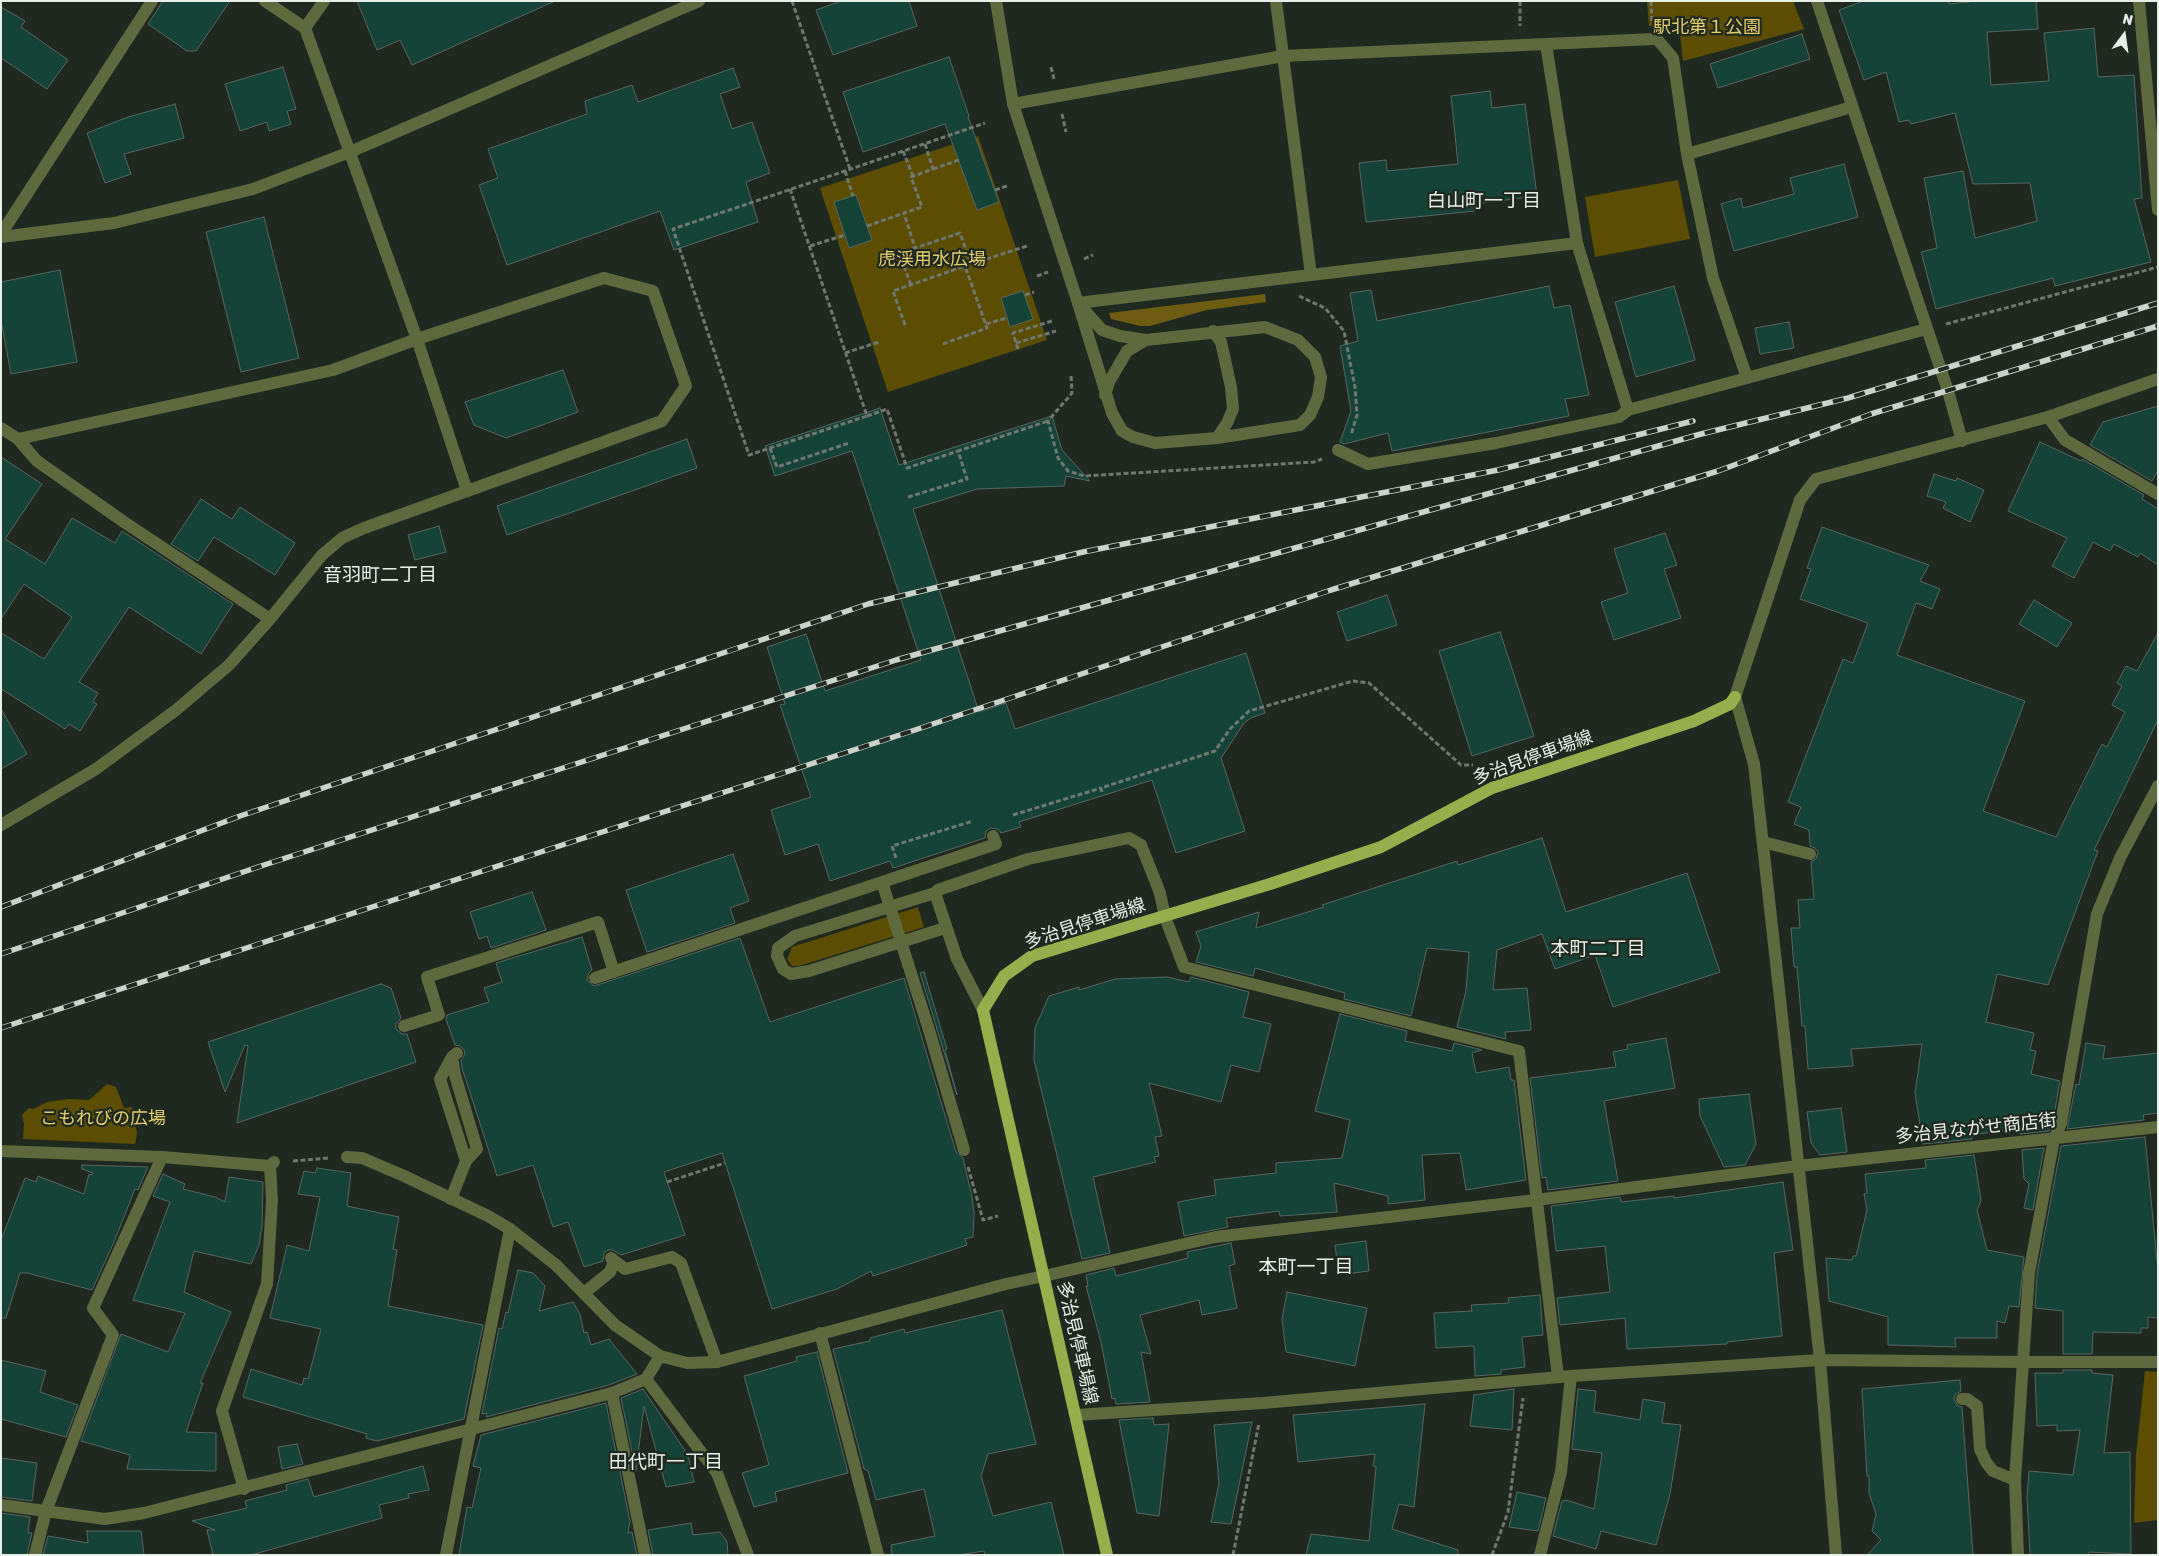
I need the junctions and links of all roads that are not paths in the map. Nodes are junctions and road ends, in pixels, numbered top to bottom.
1 (152, 1) edge
2 (265, 1) edge
3 (324, 1) edge
4 (699, 1) edge
5 (996, 1) edge
6 (1276, 1) edge
7 (1817, 1) edge
8 (2140, 1) edge
9 (305, 28) junction
10 (1546, 44) junction
11 (1283, 56) junction
12 (1013, 104) junction
13 (1852, 106) junction
14 (350, 152) junction
15 (1687, 154) junction
16 (2158, 210) edge
17 (1, 235) edge
18 (1577, 242) junction
19 (1311, 275) junction
20 (1078, 303) junction
21 (1926, 330) junction
22 (1213, 331) junction
23 (417, 339) junction
24 (1146, 340) junction
25 (1747, 378) junction
26 (2158, 379) edge
27 (1105, 395) junction
28 (1628, 410) junction
29 (2048, 417) junction
30 (1, 428) edge
31 (1216, 438) junction
32 (18, 439) junction
33 (1962, 441) junction
34 (1338, 450) dead end
35 (467, 491) junction
36 (2158, 494) edge
37 (270, 620) junction
38 (1735, 697) junction
39 (2158, 786) edge
40 (1, 825) edge
41 (993, 836) dead end
42 (1763, 842) junction
43 (1810, 854) dead end
44 (882, 882) junction
45 (935, 893) junction
46 (1165, 917) junction
47 (945, 928) junction
48 (614, 972) junction
49 (595, 978) dead end
50 (983, 1010) junction
51 (404, 1026) dead end
52 (455, 1055) dead end
53 (2158, 1127) edge
54 (2054, 1139) junction
55 (964, 1150) road end
56 (1, 1151) edge
57 (162, 1157) junction
58 (348, 1157) road end
59 (1798, 1166) junction
60 (451, 1199) junction
61 (1536, 1200) junction
62 (510, 1229) junction
63 (1044, 1276) junction
64 (584, 1294) junction
65 (820, 1333) junction
66 (660, 1356) junction
67 (1820, 1360) junction
68 (717, 1362) junction
69 (2023, 1362) junction
70 (2158, 1362) edge
71 (1565, 1377) junction
72 (646, 1379) junction
73 (612, 1393) junction
74 (1962, 1399) dead end
75 (1076, 1415) junction
76 (471, 1429) junction
77 (2015, 1480) junction
78 (244, 1489) junction
79 (1, 1505) edge
80 (46, 1511) junction
81 (36, 1555) edge
82 (446, 1555) edge
83 (646, 1555) edge
84 (748, 1555) edge
85 (878, 1555) edge
86 (1107, 1555) edge
87 (1540, 1555) edge
88 (1836, 1555) edge
89 (2018, 1555) edge

1 - 17 street
2 - 9 street
3 - 9 street
4 - 14 street
5 - 12 street
6 - 11 street
7 - 13 street
8 - 16 street
9 - 14 street
10 - 11 street
10 - 15 street
10 - 18 street
11 - 12 street
11 - 19 street
12 - 20 street
13 - 15 street
13 - 21 street
14 - 17 street
14 - 23 street
15 - 25 street
18 - 19 street
18 - 28 street
19 - 20 street
20 - 24 street
20 - 27 street
21 - 25 street
21 - 33 street
22 - 24 street
22 - 31 street
22 - 31 street
23 - 32 street
23 - 35 street
23 - 35 street
24 - 27 street
25 - 28 street
26 - 29 street
27 - 31 street
28 - 34 street
29 - 33 street
29 - 36 street
30 - 32 street
32 - 37 street
33 - 38 street
35 - 37 street
37 - 40 street
38 - 42 street
38 - 46 main road, 多治見停車場線
39 - 54 street
41 - 44 street
42 - 43 street
42 - 59 street
44 - 48 street
44 - 55 street
45 - 46 street
45 - 47 street
45 - 47 street
46 - 50 main road, 多治見停車場線
46 - 61 street
47 - 50 street
48 - 49 street
48 - 51 street
50 - 63 main road, 多治見停車場線
52 - 60 street
53 - 54 street, 多治見ながせ商店街
54 - 59 street, 多治見ながせ商店街
54 - 69 street
56 - 57 street
57 - 78 street
57 - 80 street
58 - 60 street
59 - 61 street, 多治見ながせ商店街
59 - 67 street
60 - 62 street
61 - 63 street, 多治見ながせ商店街
61 - 71 street
62 - 64 street
62 - 76 street
63 - 65 street, 多治見ながせ商店街
63 - 75 main road, 多治見停車場線
64 - 66 street
64 - 68 street
65 - 68 street, 多治見ながせ商店街
65 - 85 street
66 - 68 street, 多治見ながせ商店街
66 - 72 street
67 - 69 street
67 - 71 street
67 - 88 street
69 - 70 street
69 - 77 street
71 - 75 street
71 - 87 street
72 - 73 street
72 - 84 street
73 - 76 street
73 - 83 street
74 - 77 street
75 - 86 main road, 多治見停車場線
76 - 78 street
76 - 82 street
77 - 89 street
78 - 80 street
79 - 80 street
80 - 81 street

